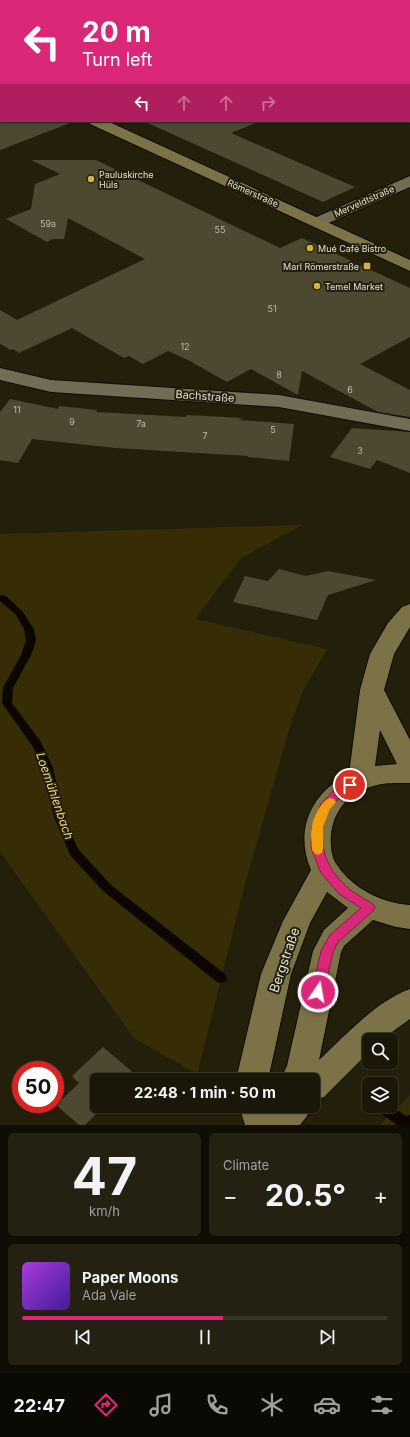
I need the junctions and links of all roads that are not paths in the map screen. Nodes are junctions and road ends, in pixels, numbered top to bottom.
1 (97, 122) edge
2 (410, 181) edge
3 (318, 222) junction
4 (410, 266) edge
5 (0, 374) edge
6 (410, 426) edge
7 (410, 612) edge
8 (372, 690) junction
9 (410, 766) edge
10 (410, 773) edge
11 (361, 779) junction
12 (325, 870) junction
13 (369, 907) junction
14 (410, 917) edge
15 (410, 1002) edge
16 (254, 1073) edge
17 (300, 1073) edge
18 (320, 1080) edge
19 (257, 1113) edge
20 (279, 1113) edge
21 (290, 1113) edge
22 (261, 1125) edge
23 (273, 1125) edge
24 (279, 1125) edge

1 - 3 main road, Römerstraße
2 - 3 street, Merveldtstraße
3 - 4 main road, Römerstraße
5 - 6 street, Bachstraße
7 - 8 main road
8 - 9 main road
8 - 11 main road
10 - 11 main road
11 - 12 main road
12 - 13 main road
12 - 16 main road, Bergstraße
13 - 14 main road
13 - 17 main road
15 - 18 main road
19 - 22 main road
20 - 23 main road
21 - 24 main road

